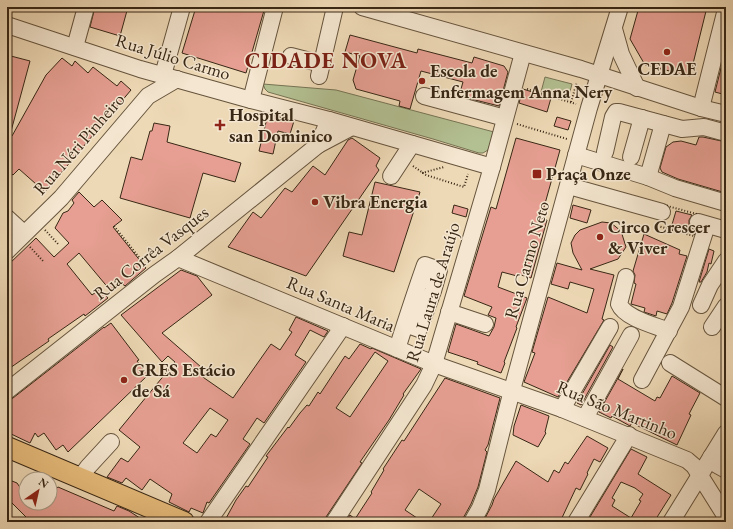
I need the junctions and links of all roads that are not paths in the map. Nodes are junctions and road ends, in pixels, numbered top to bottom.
1 (86, 7) edge
2 (182, 7) edge
3 (275, 7) edge
4 (335, 7) edge
5 (362, 7) edge
6 (620, 7) edge
7 (726, 9) edge
8 (7, 25) edge
9 (614, 29) junction
10 (75, 48) junction
11 (523, 53) junction
12 (291, 56) dead end
13 (140, 69) junction
14 (599, 75) junction
15 (170, 78) junction
16 (637, 88) junction
17 (148, 96) junction
18 (424, 96) dead end
19 (251, 100) junction
20 (700, 108) junction
21 (726, 114) edge
22 (642, 118) junction
23 (505, 119) junction
24 (329, 120) junction
25 (664, 124) junction
26 (352, 127) junction
27 (726, 133) edge
28 (318, 145) junction
29 (416, 146) junction
30 (578, 149) junction
31 (605, 152) dead end
32 (631, 157) dead end
33 (399, 169) road end
34 (490, 174) junction
35 (648, 177) junction
36 (568, 186) junction
37 (726, 203) edge
38 (662, 212) road end
39 (7, 218) edge
40 (726, 230) edge
41 (21, 236) junction
42 (7, 251) edge
43 (178, 258) junction
44 (726, 261) edge
45 (626, 277) dead end
46 (417, 287) junction
47 (433, 292) junction
48 (701, 305) dead end
49 (726, 306) edge
50 (449, 312) junction
51 (405, 324) junction
52 (485, 324) dead end
53 (343, 326) junction
54 (610, 327) dead end
55 (712, 327) dead end
56 (669, 331) junction
57 (631, 335) dead end
58 (397, 349) junction
59 (670, 363) dead end
60 (434, 364) junction
61 (642, 380) dead end
62 (512, 390) junction
63 (7, 391) edge
64 (726, 398) edge
65 (562, 409) junction
66 (585, 418) junction
67 (726, 433) edge
68 (629, 435) junction
69 (111, 442) dead end
70 (7, 447) edge
71 (711, 457) junction
72 (726, 470) edge
73 (699, 476) junction
74 (80, 478) junction
75 (726, 517) edge
76 (184, 522) edge
77 (208, 522) edge
78 (334, 522) edge
79 (472, 522) edge
80 (576, 522) edge
81 (671, 522) edge

1 - 10 street
2 - 15 street
3 - 19 street
4 - 12 street
5 - 11 street
6 - 9 street, Rua Carmo Neto
7 - 20 street
8 - 10 street, Rua Júlio Carmo
9 - 14 street, Rua Carmo Neto
9 - 16 street
10 - 13 street, Rua Júlio Carmo
11 - 14 street
11 - 23 street, Rua Laura de Araújo
13 - 15 street, Rua Júlio Carmo
13 - 17 street, Rua Néri Pinheiro
14 - 16 street
14 - 30 street, Rua Carmo Neto
15 - 17 street, Rua Néri Pinheiro
15 - 19 street, Rua Júlio Carmo
16 - 20 street
17 - 41 street, Rua Néri Pinheiro
18 - 23 street
19 - 24 street, Rua Júlio Carmo
20 - 21 street
22 - 25 street
22 - 31 street
22 - 32 street
23 - 34 street, Rua Laura de Araújo
24 - 26 street, Rua Júlio Carmo
24 - 28 street, Rua Corrêa Vasques
25 - 27 street
25 - 35 street
26 - 28 street, Rua Corrêa Vasques
26 - 29 street, Rua Júlio Carmo
28 - 43 street, Rua Corrêa Vasques
29 - 33 street
29 - 34 street, Rua Júlio Carmo
30 - 35 street
30 - 36 street, Rua Carmo Neto
34 - 50 street, Rua Laura de Araújo
35 - 37 street
36 - 38 street
36 - 62 street, Rua Carmo Neto
39 - 41 street
40 - 56 street
41 - 42 street, Rua Néri Pinheiro
43 - 53 street, Rua Santa Maria
43 - 63 street, Rua Corrêa Vasques
44 - 48 street
45 - 56 street
46 - 47 street
46 - 47 street
46 - 51 street
47 - 51 street
49 - 55 street
50 - 52 street
50 - 60 street, Rua Laura de Araújo
51 - 58 street
53 - 58 street, Rua Santa Maria
53 - 77 street
54 - 65 street
56 - 61 street
57 - 66 street
58 - 60 street, Rua Santa Maria
59 - 64 street
60 - 62 street, Rua Santa Maria
60 - 78 street, Rua Laura de Araújo
62 - 65 street, Rua São Martinho
62 - 79 street, Rua Carmo Neto
65 - 66 street, Rua São Martinho
66 - 68 street, Rua São Martinho
67 - 71 street
68 - 73 street, Rua São Martinho
68 - 80 street
69 - 74 street
70 - 74 main road
71 - 72 street
71 - 73 street
73 - 75 street, Rua São Martinho
73 - 81 street
74 - 76 main road

